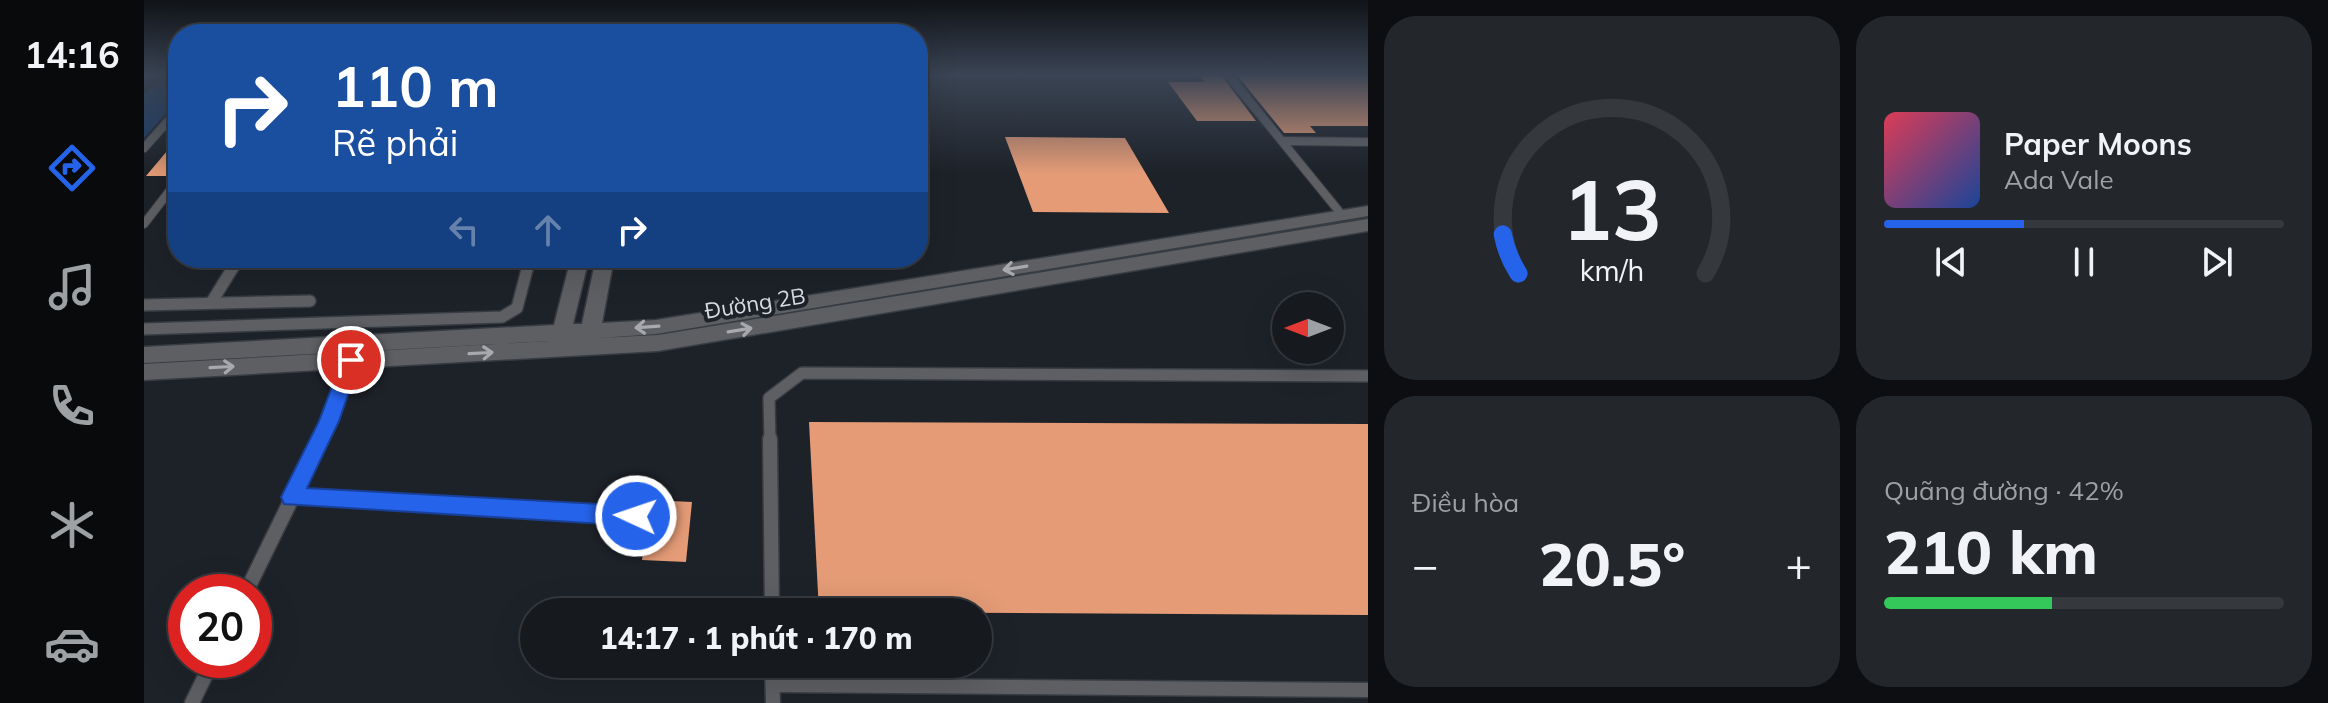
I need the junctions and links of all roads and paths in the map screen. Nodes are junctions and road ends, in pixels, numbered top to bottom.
1 (1255, 108) edge
2 (168, 121) edge
3 (1283, 141) junction
4 (1368, 142) edge
5 (144, 148) edge
6 (168, 193) edge
7 (1368, 211) edge
8 (1342, 215) junction
9 (144, 224) edge
10 (1368, 225) edge
11 (233, 268) edge
12 (527, 268) edge
13 (578, 268) edge
14 (603, 268) edge
15 (310, 301) dead end
16 (211, 303) junction
17 (144, 305) edge
18 (144, 329) edge
19 (589, 339) junction
20 (560, 340) junction
21 (144, 355) edge
22 (351, 360) junction
23 (144, 372) edge
24 (1368, 376) edge
25 (292, 497) junction
26 (636, 516) dead end
27 (255, 574) edge
28 (772, 598) edge
29 (204, 678) edge
30 (773, 678) edge
31 (773, 685) junction
32 (1368, 690) edge
33 (192, 703) edge
34 (773, 703) edge

1 - 3 lane
2 - 5 lane
3 - 4 lane
3 - 8 lane
6 - 9 lane
7 - 8 street, Đường 2B
8 -> 19 street, Đường 2B
19 -> 10 street, Đường 2B
11 - 16 lane
12 - 18 lane
13 - 20 street
14 - 19 street
15 - 16 lane
16 - 17 lane
19 - 20 street, Đường 2B
20 - 21 street, Đường 2B
22 -> 20 street, Đường 2B
23 -> 22 street, Đường 2B
22 - 25 lane
24 - 28 lane
25 - 26 lane
25 - 27 lane
29 - 33 lane
30 - 31 lane
31 - 32 lane
31 - 34 lane

